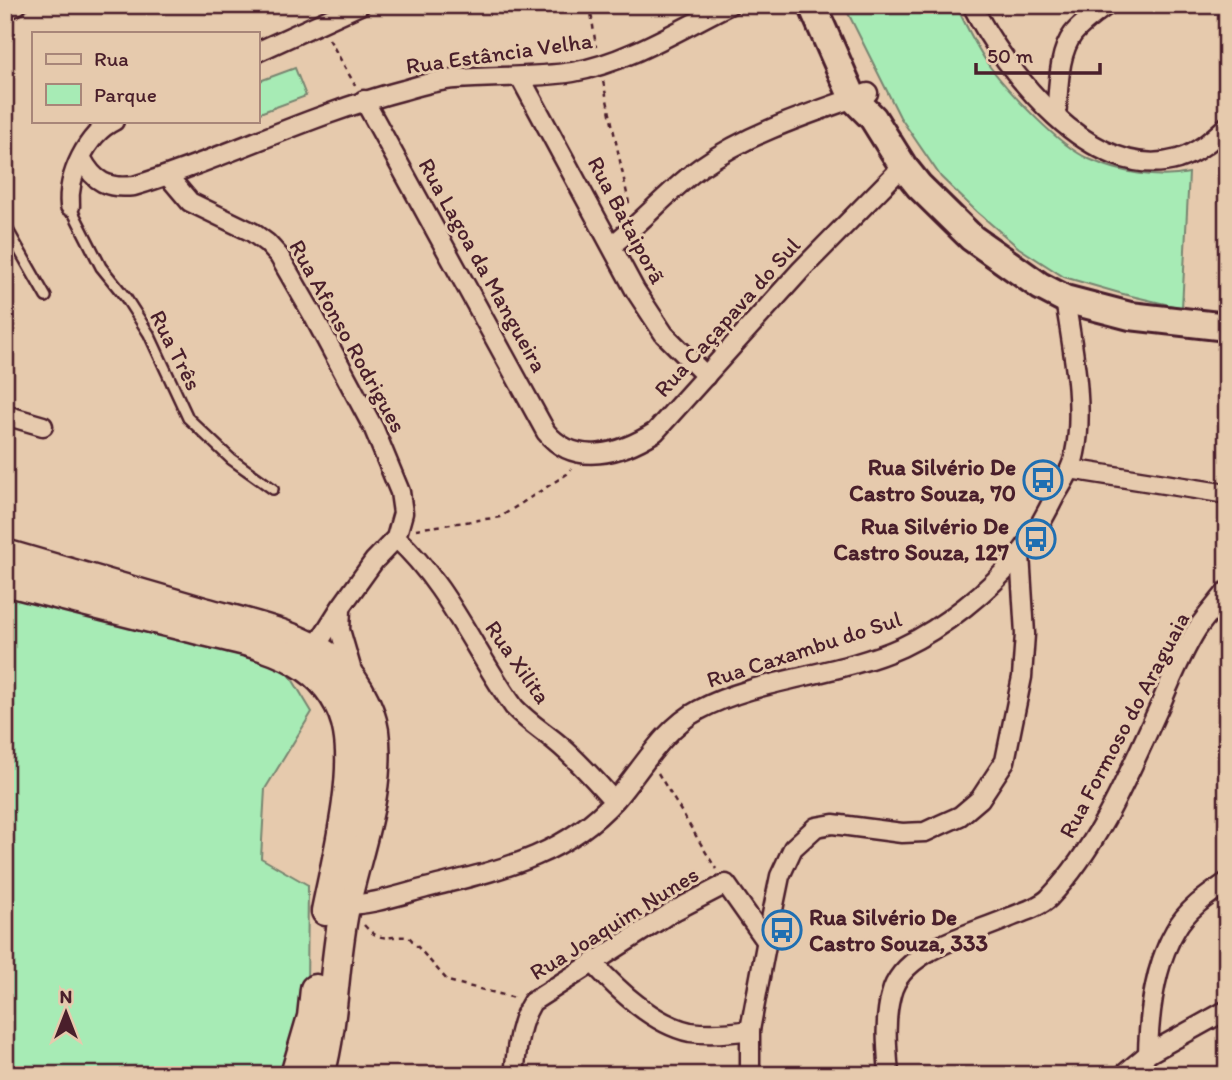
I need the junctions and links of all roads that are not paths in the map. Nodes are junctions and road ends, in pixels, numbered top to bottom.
1 (17, 5) edge
2 (360, 5) edge
3 (729, 5) edge
4 (812, 5) edge
5 (831, 5) edge
6 (972, 5) edge
7 (1107, 5) edge
8 (5, 11) edge
9 (259, 51) edge
10 (520, 77) junction
11 (364, 100) junction
12 (865, 103) junction
13 (1056, 116) junction
14 (112, 122) edge
15 (1227, 126) edge
16 (82, 159) junction
17 (902, 166) junction
18 (168, 176) junction
19 (70, 206) joint
20 (5, 225) edge
21 (612, 246) junction
22 (46, 297) dead end
23 (1065, 299) junction
24 (1227, 327) edge
25 (705, 376) junction
26 (5, 415) edge
27 (43, 426) dead end
28 (573, 451) joint
29 (1070, 470) junction
30 (272, 489) dead end
31 (1227, 494) edge
32 (397, 534) junction
33 (5, 554) edge
34 (1020, 554) junction
35 (5, 581) edge
36 (1227, 592) edge
37 (341, 607) junction
38 (310, 657) junction
39 (363, 699) junction
40 (614, 801) junction
41 (1227, 882) edge
42 (336, 905) junction
43 (767, 942) junction
44 (593, 963) junction
45 (1227, 1010) edge
46 (750, 1030) junction
47 (1148, 1054) junction
48 (295, 1075) edge
49 (320, 1075) edge
50 (514, 1075) edge
51 (750, 1075) edge
52 (889, 1075) edge
53 (1123, 1075) edge

1 - 8 street
2 - 9 street
3 - 10 street, Rua Estância Velha
4 - 12 main road
5 - 12 main road
6 - 13 street
7 - 13 street
10 - 11 street, Rua Estância Velha
10 - 21 street, Rua Bataiporã
11 - 18 street, Rua Estância Velha
11 - 28 street, Rua Lagoa da Mangueira
12 - 17 main road
12 - 21 street
13 - 15 street
14 - 16 street
16 - 18 street, Rua Estância Velha
16 - 19 street
17 - 23 main road
17 - 25 street, Rua Caçapava do Sul
18 - 32 street, Rua Afonso Rodrigues
19 - 30 lane, Rua Três
20 - 22 lane
21 - 25 street, Rua Bataiporã
23 - 24 main road
23 - 29 street, Rua Caxambu do Sul
25 - 28 street, Rua Caçapava do Sul
26 - 27 street
29 - 31 street
29 - 34 street, Rua Caxambu do Sul
32 - 37 street
32 - 40 street, Rua Xilita
33 - 38 main road
34 - 40 street, Rua Caxambu do Sul
34 - 43 street
35 - 38 main road
36 - 52 street, Rua Formoso do Araguaia
37 - 38 street
37 - 39 street
38 - 39 main road
38 - 42 main road
39 - 42 main road
40 - 42 street, Rua Caxambu do Sul
41 - 47 street
42 - 48 main road
42 - 49 main road
43 - 44 street, Rua Joaquim Nunes
43 - 46 street
44 - 46 street
44 - 50 street, Rua Joaquim Nunes
45 - 47 street
46 - 51 street
47 - 53 street

